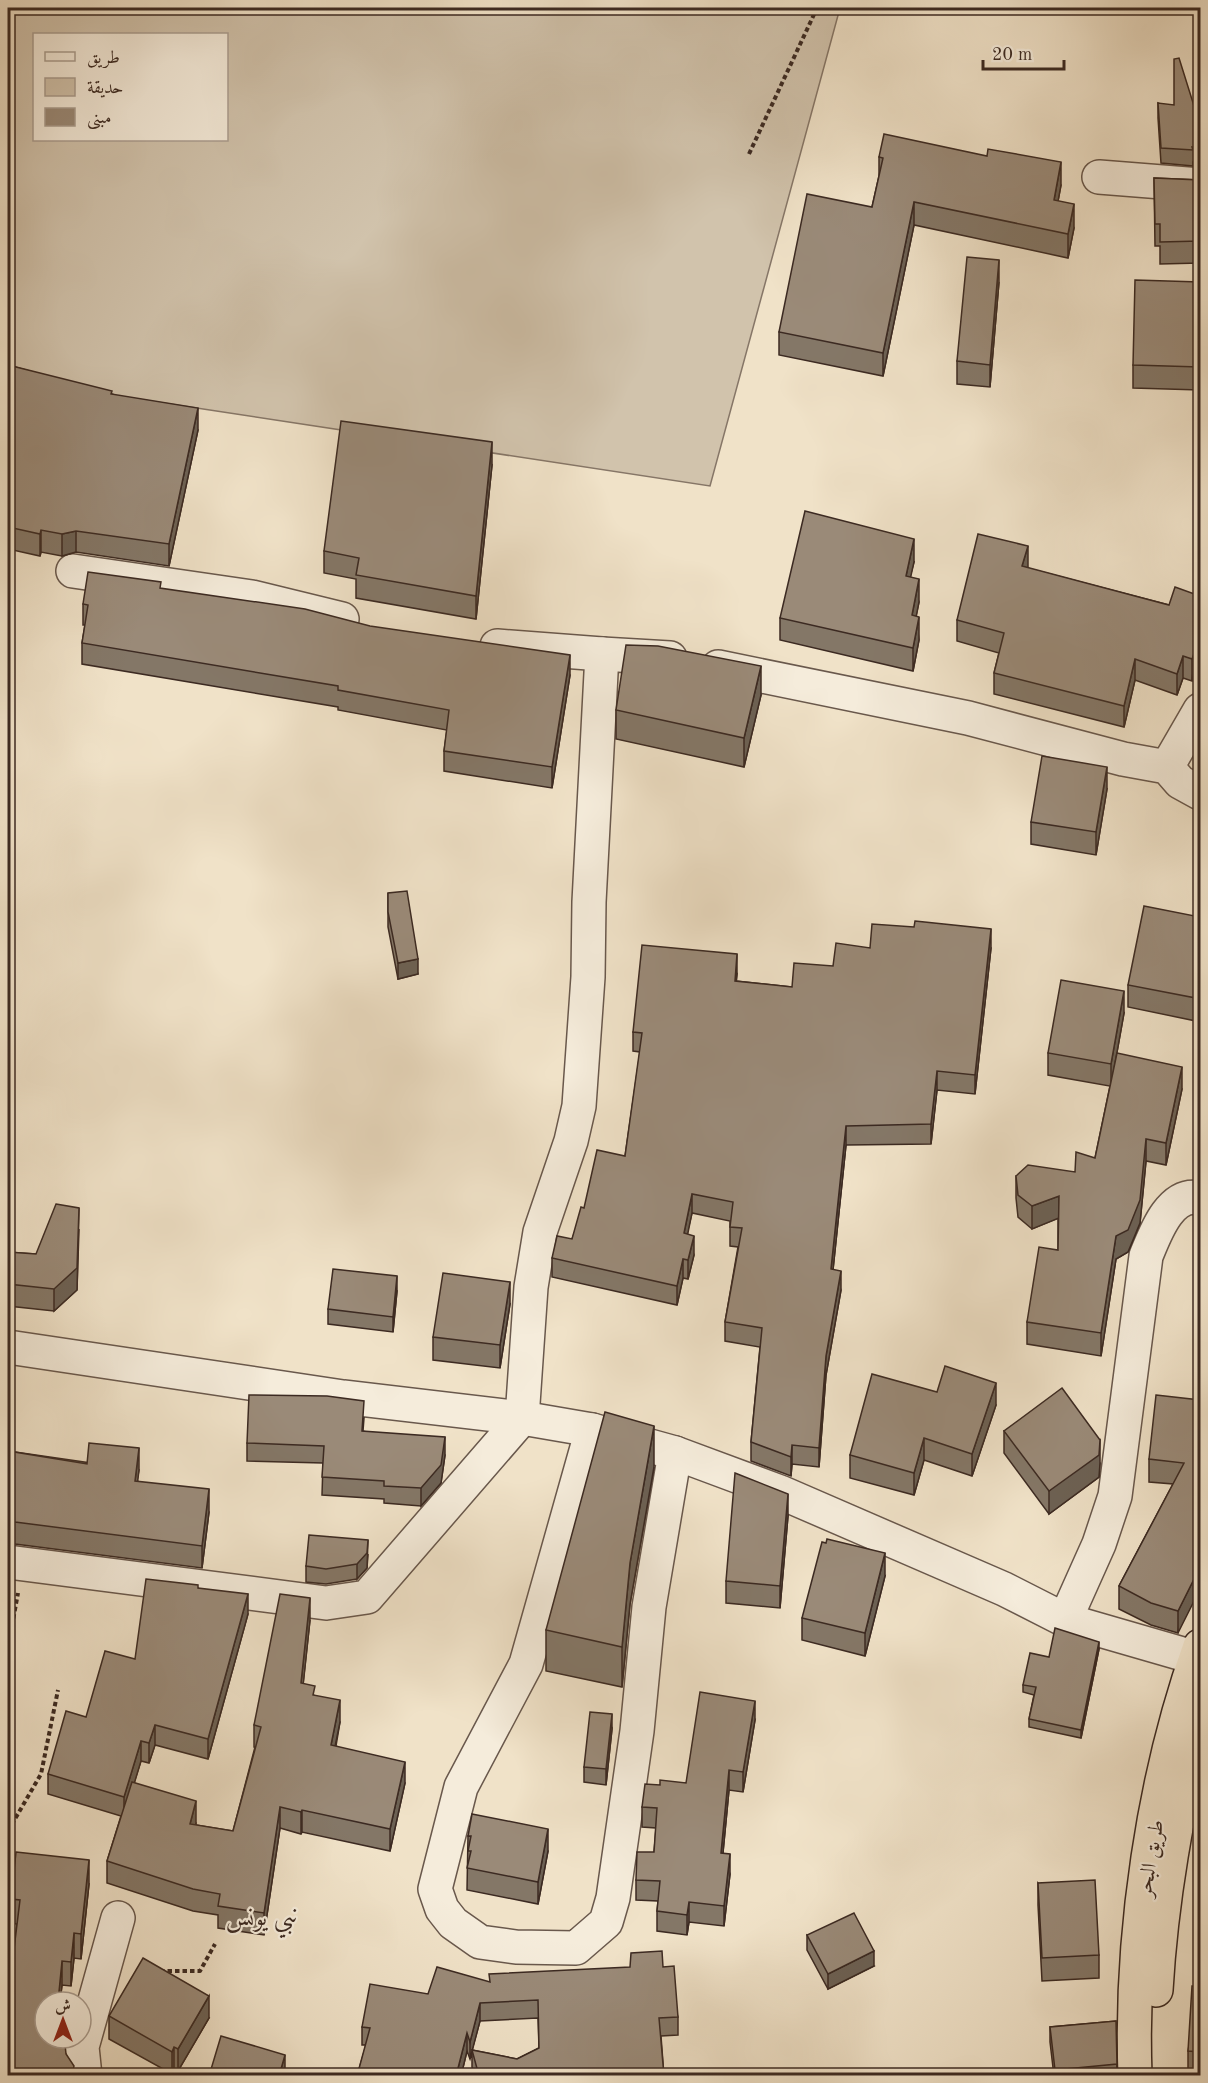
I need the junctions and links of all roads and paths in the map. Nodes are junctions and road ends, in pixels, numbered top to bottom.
1 (817, 8) edge
2 (1087, 8) edge
3 (1200, 8) edge
4 (750, 154) dead end
5 (1100, 177) dead end
6 (1200, 185) edge
7 (73, 571) dead end
8 (373, 628) edge
9 (462, 641) edge
10 (602, 654) junction
11 (1200, 710) edge
12 (1167, 767) junction
13 (1200, 793) edge
14 (1200, 1198) edge
15 (8, 1347) edge
16 (522, 1418) junction
17 (592, 1430) junction
18 (675, 1453) junction
19 (16, 1564) edge
20 (1065, 1620) junction
21 (8, 1648) edge
22 (1199, 1654) edge
23 (58, 1690) dead end
24 (1200, 1723) edge
25 (8, 1831) edge
26 (118, 1918) dead end
27 (215, 1944) dead end
28 (156, 1971) edge
29 (85, 2076) edge
30 (1135, 2076) edge
31 (1153, 2076) edge

1 - 4 path
2 - 3 path
5 - 6 street
7 - 8 street
9 - 10 street
10 - 12 street
10 - 16 street
11 - 12 street
12 - 13 street
14 - 20 street
15 - 16 street
16 - 17 street
16 - 19 street
17 - 18 street
17 - 18 street
18 - 20 street
19 - 21 path
20 - 22 street
22 - 30 highway, طريق البحر
23 - 25 path
24 - 31 highway, طريق البحر
26 - 29 street
27 - 28 path

